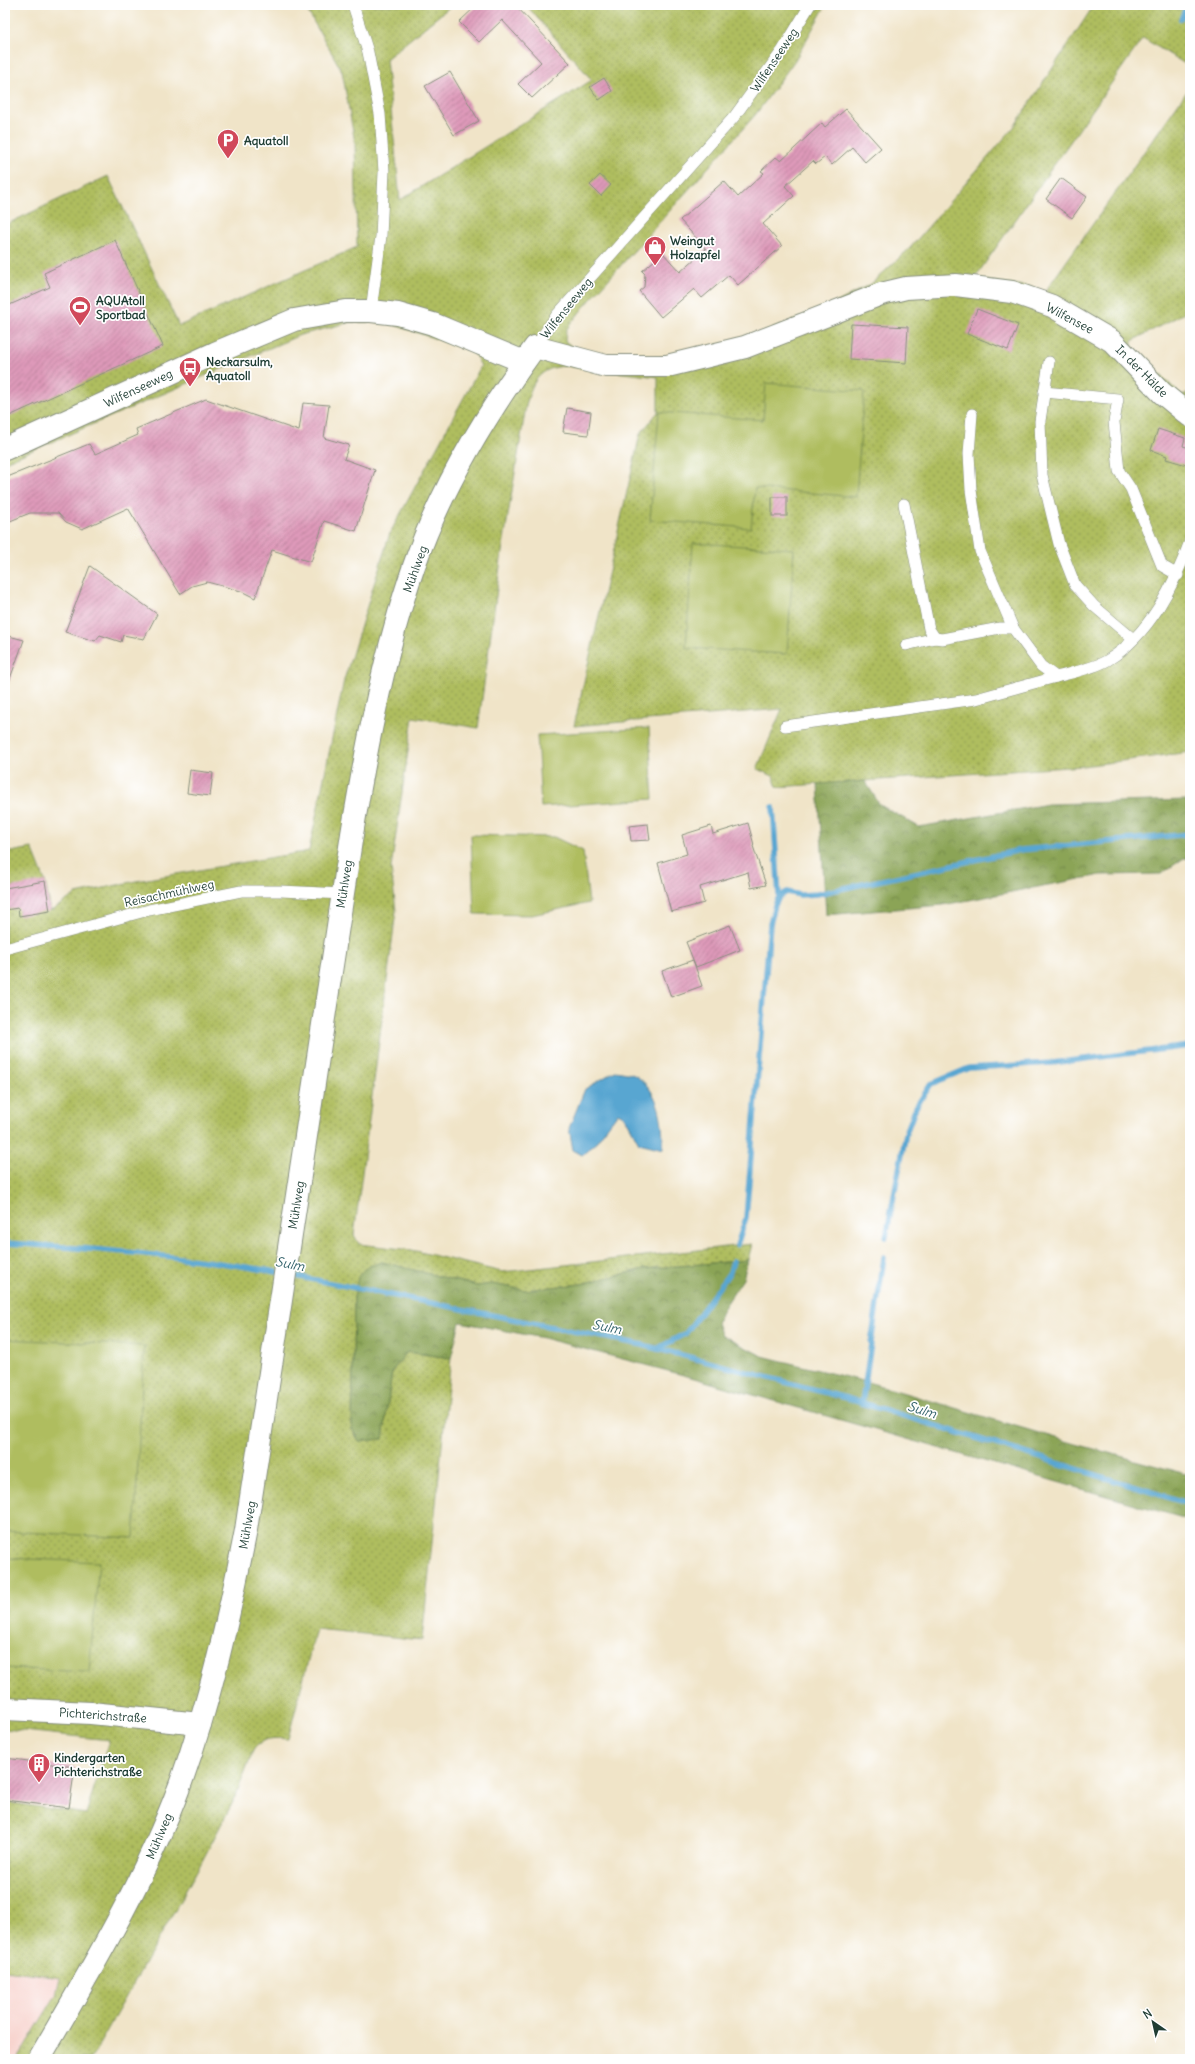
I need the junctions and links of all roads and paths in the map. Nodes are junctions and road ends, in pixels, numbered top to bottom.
1 (353, 5) edge
2 (810, 5) edge
3 (956, 285) joint
4 (372, 311) junction
5 (1112, 341) joint
6 (529, 355) junction
7 (1049, 362) dead end
8 (1044, 392) junction
9 (972, 414) dead end
10 (1190, 416) edge
11 (5, 449) edge
12 (904, 504) dead end
13 (1190, 541) edge
14 (1178, 575) junction
15 (1012, 628) junction
16 (935, 638) junction
17 (1134, 638) junction
18 (906, 645) dead end
19 (1056, 677) junction
20 (785, 726) dead end
21 (343, 894) junction
22 (5, 949) edge
23 (5, 1709) edge
24 (200, 1724) junction
25 (39, 2059) edge

1 - 4 lane
2 - 6 lane, Wilfenseeweg
3 - 5 street, Wilfensee
3 - 6 street, Wilfenseeweg
4 - 6 street, Wilfenseeweg
4 - 11 street, Wilfenseeweg
5 - 10 street, In der Hälde
6 - 21 street, Mühlweg
7 - 8 lane
8 - 14 lane
8 - 17 lane
9 - 15 lane
12 - 16 lane
13 - 14 lane
14 - 17 lane
15 - 16 lane
15 - 19 lane
16 - 18 lane
17 - 19 lane
19 - 20 lane
21 - 22 lane, Reisachmühlweg
21 - 24 street, Mühlweg
23 - 24 street, Pichterichstraße
24 - 25 street, Mühlweg

